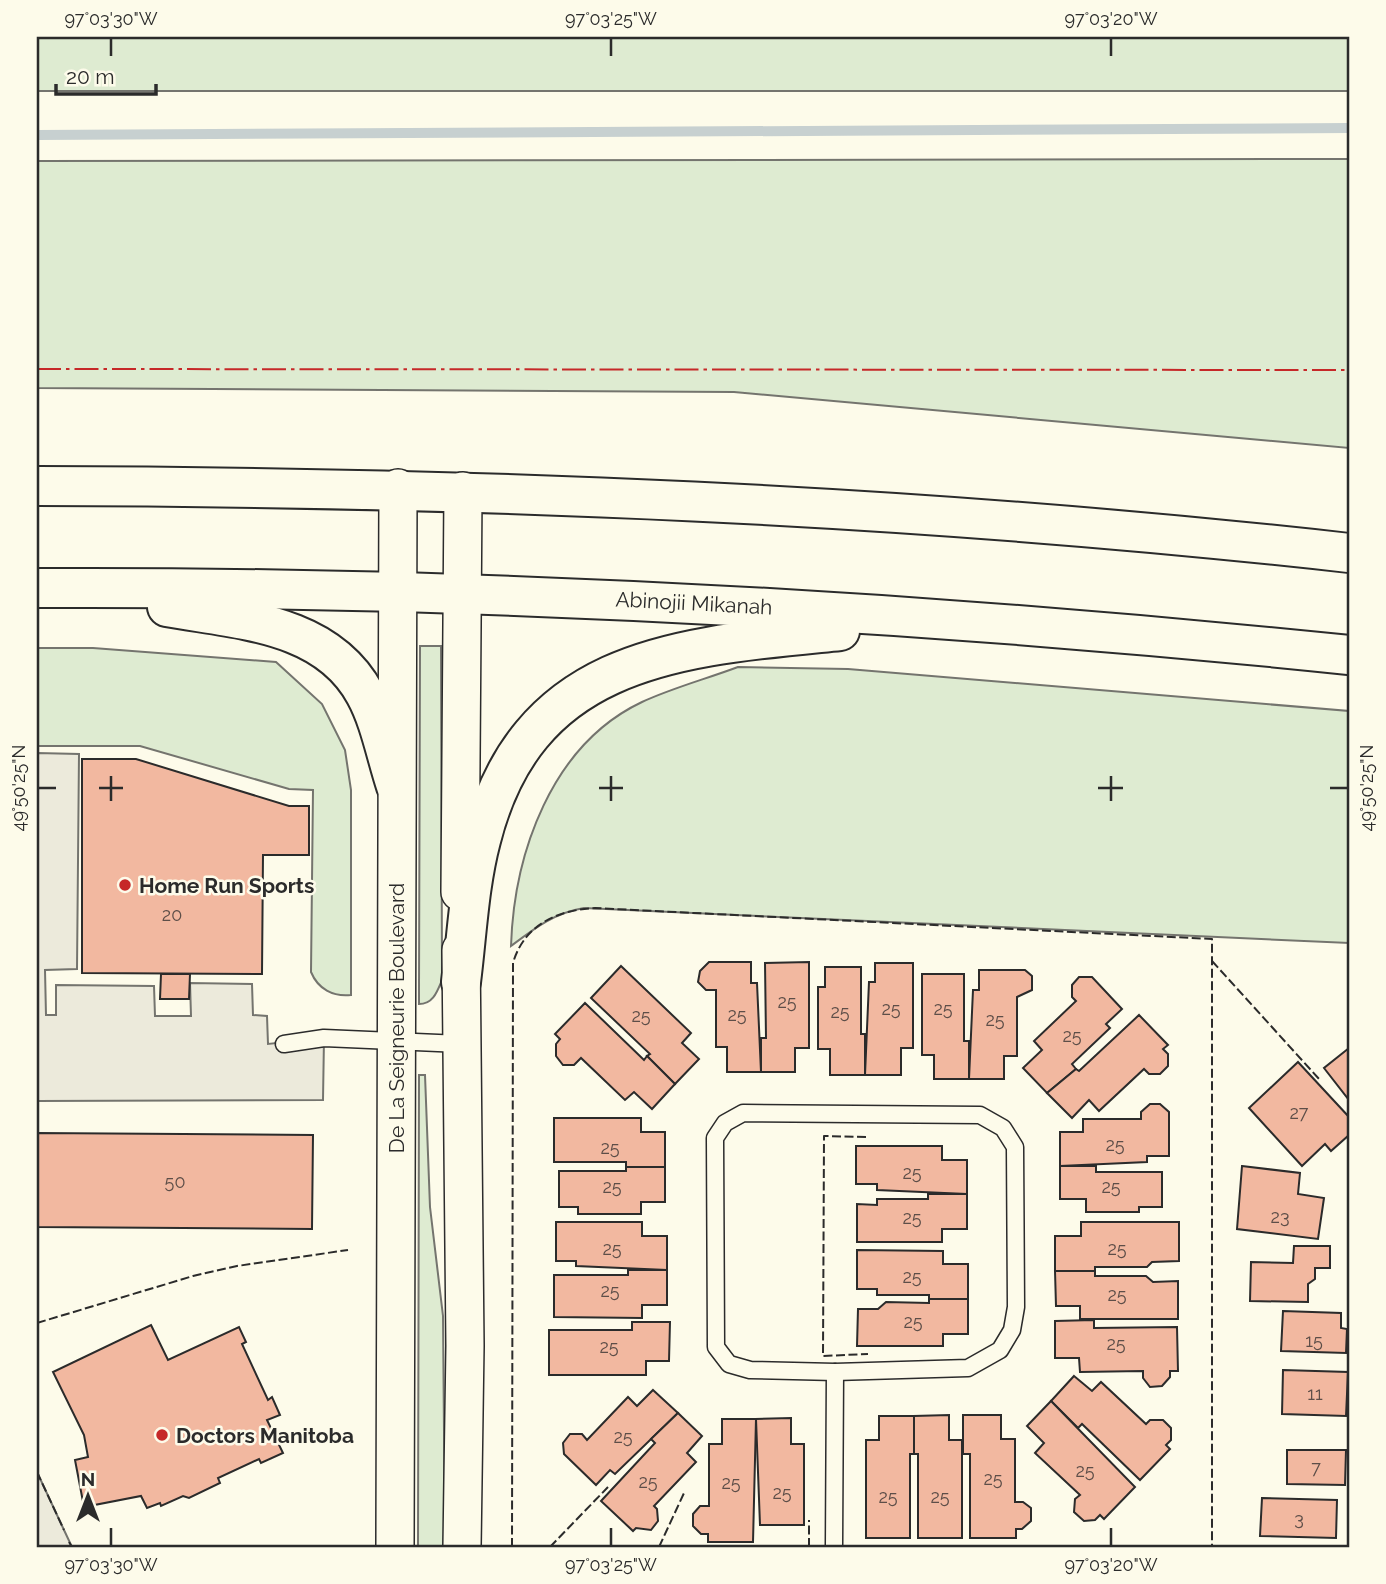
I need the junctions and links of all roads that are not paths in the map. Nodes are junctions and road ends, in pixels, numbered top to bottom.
1 (37, 486) edge
2 (398, 488) junction
3 (463, 491) junction
4 (1349, 553) edge
5 (49, 588) edge
6 (397, 591) junction
7 (463, 593) junction
8 (940, 620) junction
9 (1349, 656) edge
10 (396, 786) junction
11 (461, 982) junction
12 (397, 1041) junction
13 (284, 1044) dead end
14 (461, 1044) junction
15 (835, 1372) junction
16 (395, 1547) edge
17 (462, 1547) edge
18 (834, 1547) edge

1 - 2 main road
2 - 3 main road
2 - 6 street, De La Seigneurie Boulevard
3 - 4 main road
3 - 7 street
5 - 6 main road, Abinojii Mikanah
5 - 10 main road
6 - 7 main road, Abinojii Mikanah
6 - 10 street, De La Seigneurie Boulevard
7 - 8 main road, Abinojii Mikanah
7 - 11 street
8 - 9 main road, Abinojii Mikanah
8 - 11 main road
10 - 12 street, De La Seigneurie Boulevard
11 - 14 street
12 - 13 lane
12 - 14 lane
12 - 16 street, De La Seigneurie Boulevard
14 - 17 street
15 - 15 lane
15 - 18 lane

